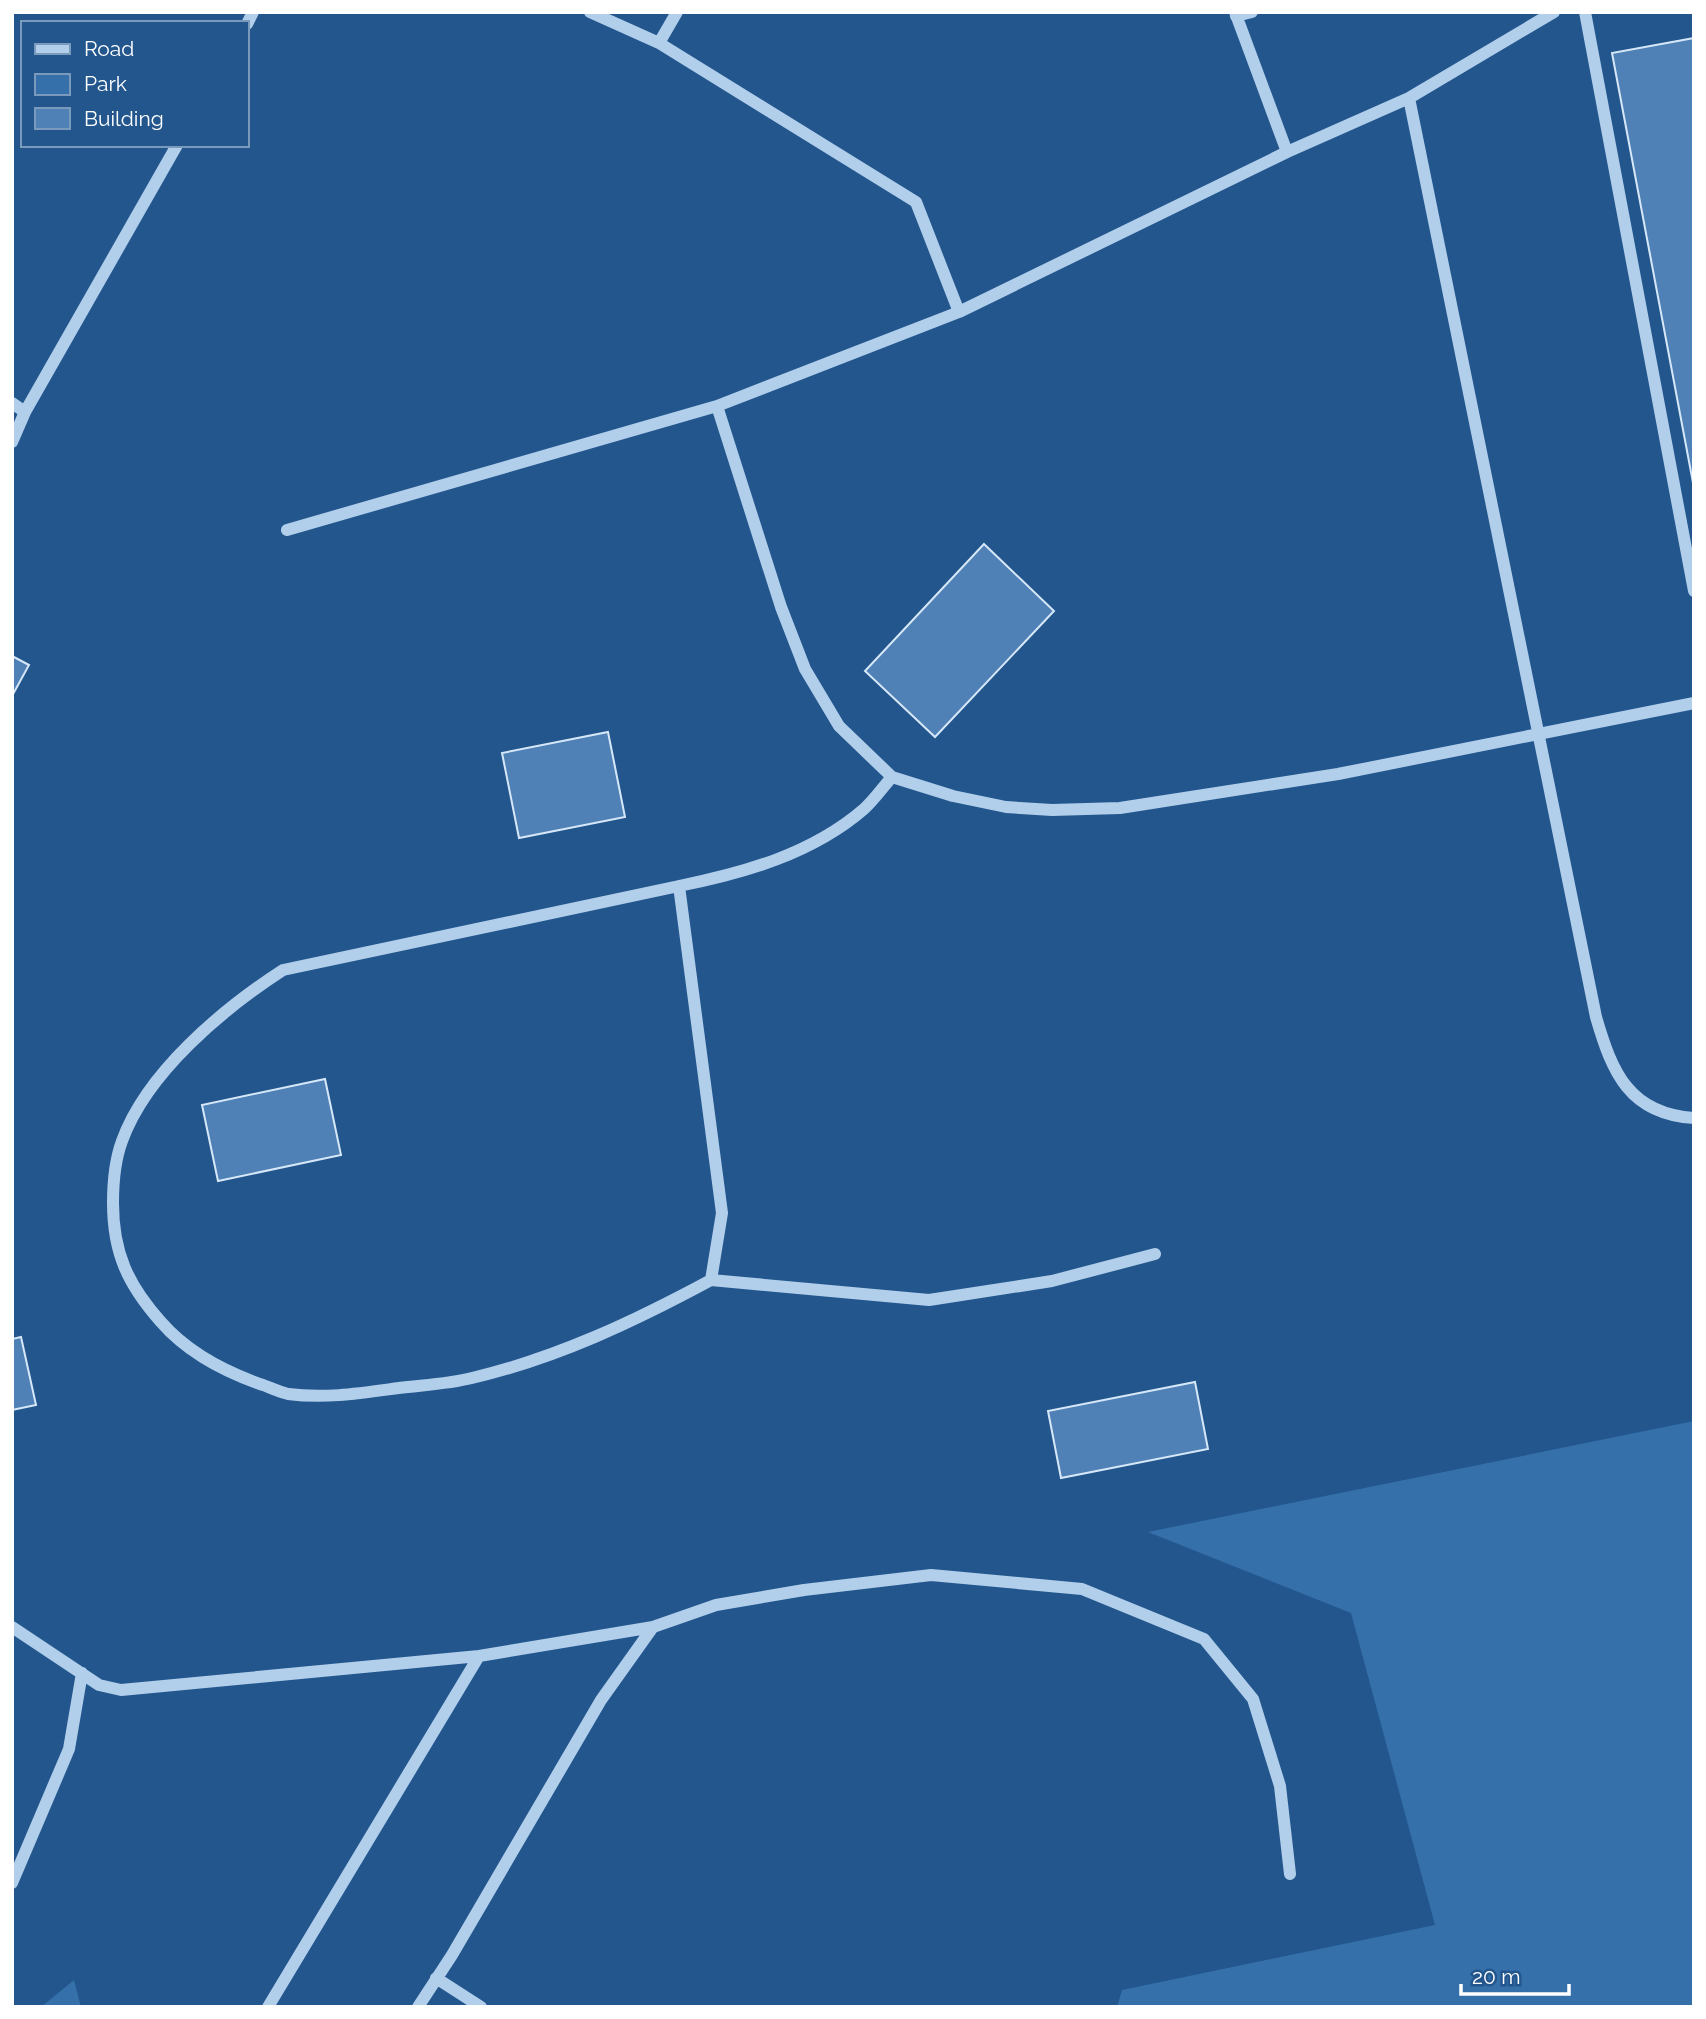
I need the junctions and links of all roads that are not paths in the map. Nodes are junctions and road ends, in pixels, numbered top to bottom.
1 (590, 12) edge
2 (677, 12) edge
3 (1252, 12) edge
4 (1554, 12) edge
5 (1585, 12) edge
6 (1236, 14) edge
7 (659, 43) junction
8 (1409, 98) junction
9 (176, 147) edge
10 (1287, 152) junction
11 (959, 312) junction
12 (12, 403) edge
13 (717, 406) junction
14 (25, 412) junction
15 (12, 442) edge
16 (287, 530) dead end
17 (1694, 591) edge
18 (1694, 703) edge
19 (1540, 734) junction
20 (892, 777) junction
21 (679, 886) junction
22 (1694, 1118) edge
23 (1155, 1254) dead end
24 (711, 1280) junction
25 (12, 1627) edge
26 (653, 1627) junction
27 (479, 1656) junction
28 (82, 1673) junction
29 (1290, 1874) dead end
30 (12, 1883) edge
31 (436, 1978) junction
32 (268, 2007) edge
33 (418, 2007) edge
34 (481, 2007) edge

1 - 7 street
2 - 7 street
3 - 6 street
4 - 8 street
5 - 17 street
6 - 10 street
7 - 11 street
8 - 10 street
8 - 19 street
9 - 14 street
10 - 11 street
11 - 13 street
12 - 14 street
13 - 16 street
13 - 20 street
14 - 15 street
18 - 19 street
19 - 20 street
19 - 22 street
20 - 21 street
21 - 24 street
21 - 24 street
23 - 24 street
25 - 28 street
26 - 27 street
26 - 29 street
26 - 31 street
27 - 28 street
27 - 32 street
28 - 30 street
31 - 33 street
31 - 34 street

